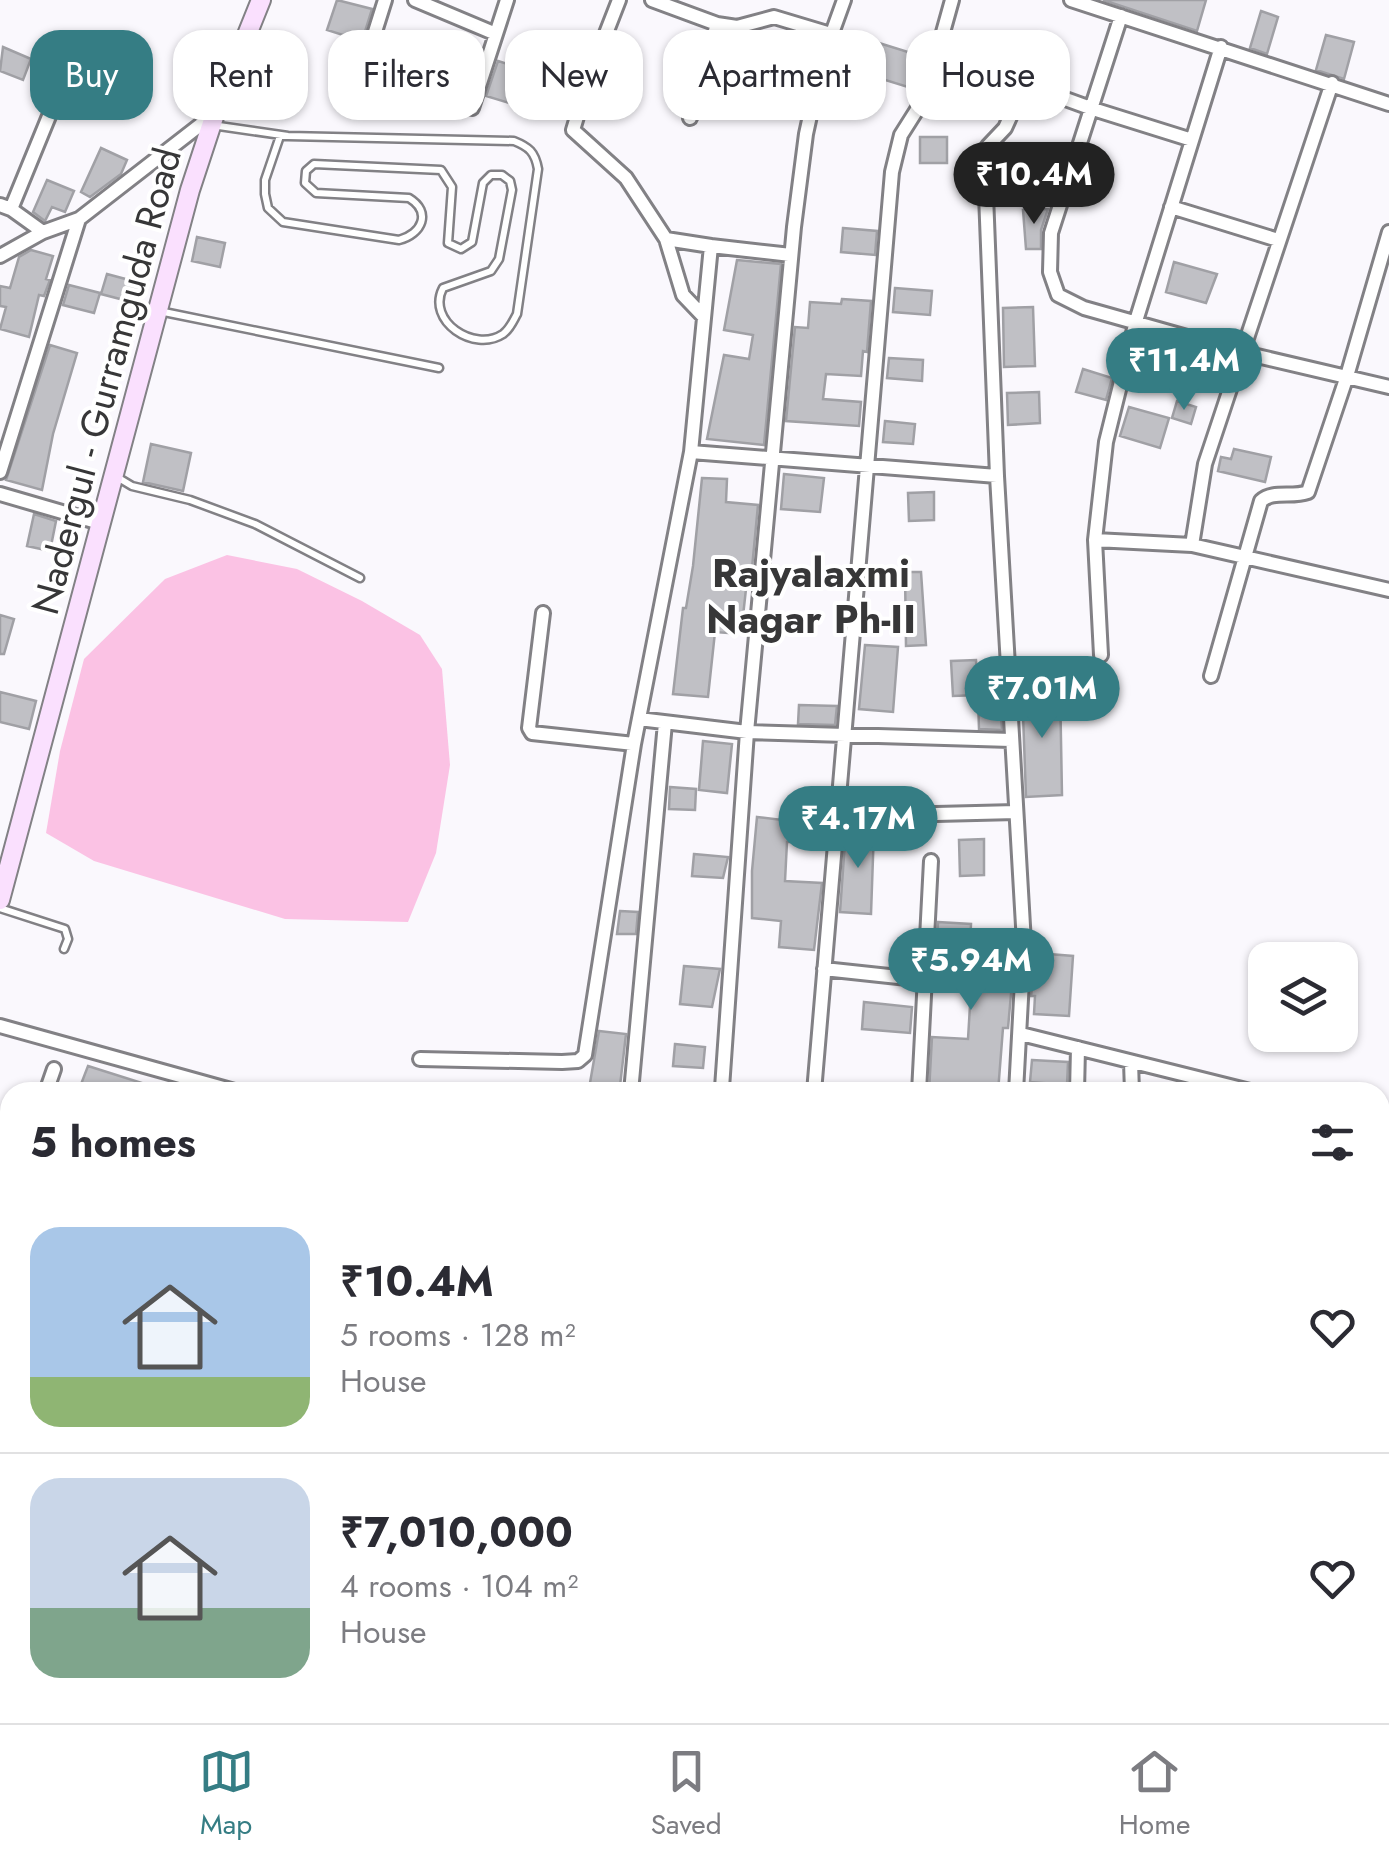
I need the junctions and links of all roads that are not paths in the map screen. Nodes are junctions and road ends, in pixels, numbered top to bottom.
1 (260, 0) edge
2 (385, 0) edge
3 (415, 0) edge
4 (507, 0) edge
5 (619, 0) edge
6 (652, 0) edge
7 (844, 0) edge
8 (952, 0) edge
9 (1071, 0) edge
10 (1121, 16) junction
11 (716, 24) junction
12 (248, 30) edge
13 (376, 30) edge
14 (714, 30) edge
15 (817, 30) edge
16 (835, 30) edge
17 (945, 30) edge
18 (496, 34) junction
19 (1221, 47) junction
20 (485, 68) edge
21 (1332, 83) junction
22 (1070, 101) edge
23 (1389, 104) edge
24 (1094, 110) junction
25 (45, 120) edge
26 (212, 120) edge
27 (213, 120) edge
28 (217, 120) edge
29 (809, 120) edge
30 (911, 120) edge
31 (1009, 120) edge
32 (280, 136) junction
33 (1192, 140) junction
34 (1172, 206) junction
35 (5, 207) edge
36 (78, 219) junction
37 (43, 232) junction
38 (1389, 232) edge
39 (666, 239) junction
40 (1278, 240) junction
41 (711, 246) junction
42 (791, 255) junction
43 (0, 256) edge
44 (157, 311) junction
45 (704, 317) junction
46 (1136, 321) junction
47 (1240, 352) junction
48 (439, 368) dead end
49 (1347, 376) junction
50 (1389, 387) edge
51 (691, 452) junction
52 (774, 459) junction
53 (867, 466) junction
54 (0, 472) edge
55 (998, 476) junction
56 (116, 477) junction
57 (0, 494) edge
58 (100, 523) junction
59 (1095, 540) junction
60 (1192, 545) junction
61 (1248, 556) junction
62 (360, 578) dead end
63 (1389, 590) edge
64 (542, 613) dead end
65 (1101, 654) dead end
66 (1211, 676) dead end
67 (639, 719) junction
68 (665, 723) junction
69 (748, 732) junction
70 (842, 736) junction
71 (1012, 740) junction
72 (634, 744) junction
73 (1016, 812) junction
74 (896, 815) dead end
75 (931, 860) dead end
76 (0, 900) edge
77 (0, 908) edge
78 (64, 949) dead end
79 (824, 969) junction
80 (926, 980) junction
81 (0, 1026) edge
82 (1021, 1034) junction
83 (1078, 1048) junction
84 (420, 1059) dead end
85 (1131, 1062) junction
86 (54, 1070) dead end
87 (50, 1082) edge
88 (202, 1082) edge
89 (631, 1082) edge
90 (722, 1082) edge
91 (815, 1082) edge
92 (920, 1082) edge
93 (1017, 1082) edge
94 (1077, 1082) edge
95 (1132, 1082) edge
96 (1196, 1082) edge

1 - 12 main road, Nadergul - Gurramguda Road
2 - 13 street
3 - 18 street
4 - 18 street
5 - 39 street
6 - 11 street
7 - 16 street
8 - 17 street
9 - 10 street
10 - 19 street
10 - 24 street
11 - 14 street
11 - 15 street
18 - 20 street
19 - 21 street
19 - 33 street
21 - 23 street
21 - 40 street
22 - 24 street
24 - 33 street
24 - 46 street
25 - 35 street
26 - 36 street
27 - 44 main road, Nadergul - Gurramguda Road
28 - 32 lane
29 - 42 street
30 - 53 street
31 - 55 street
32 - 32 lane
33 - 34 street
34 - 40 street
34 - 46 street
35 - 37 street
36 - 37 street
36 - 54 street
37 - 43 street
38 - 49 street
39 - 41 street
39 - 45 street
40 - 47 street
41 - 42 street
41 - 45 street
42 - 52 street
44 - 48 lane
44 - 56 main road, Nadergul - Gurramguda Road
45 - 51 street
46 - 47 street
46 - 59 street
47 - 49 street
47 - 60 street
49 - 50 street
49 - 61 street
51 - 52 street
51 - 67 street
52 - 53 street
52 - 69 street
53 - 55 street
53 - 70 street
55 - 71 street
56 - 58 main road, Nadergul - Gurramguda Road
56 - 62 lane
57 - 58 street
58 - 76 main road, Nadergul - Gurramguda Road
59 - 60 street
59 - 65 street
60 - 61 street
61 - 63 street
61 - 66 street
64 - 72 street
67 - 68 street
67 - 72 street
68 - 69 street
68 - 89 street
69 - 70 street
69 - 90 street
70 - 71 street
70 - 79 street
71 - 73 street
72 - 84 street
73 - 74 street
73 - 82 street
75 - 80 street
77 - 78 lane
79 - 80 street
79 - 91 street
80 - 92 street
81 - 88 street
82 - 83 street
82 - 93 street
83 - 85 street
83 - 94 street
85 - 95 street
85 - 96 street
86 - 87 street

